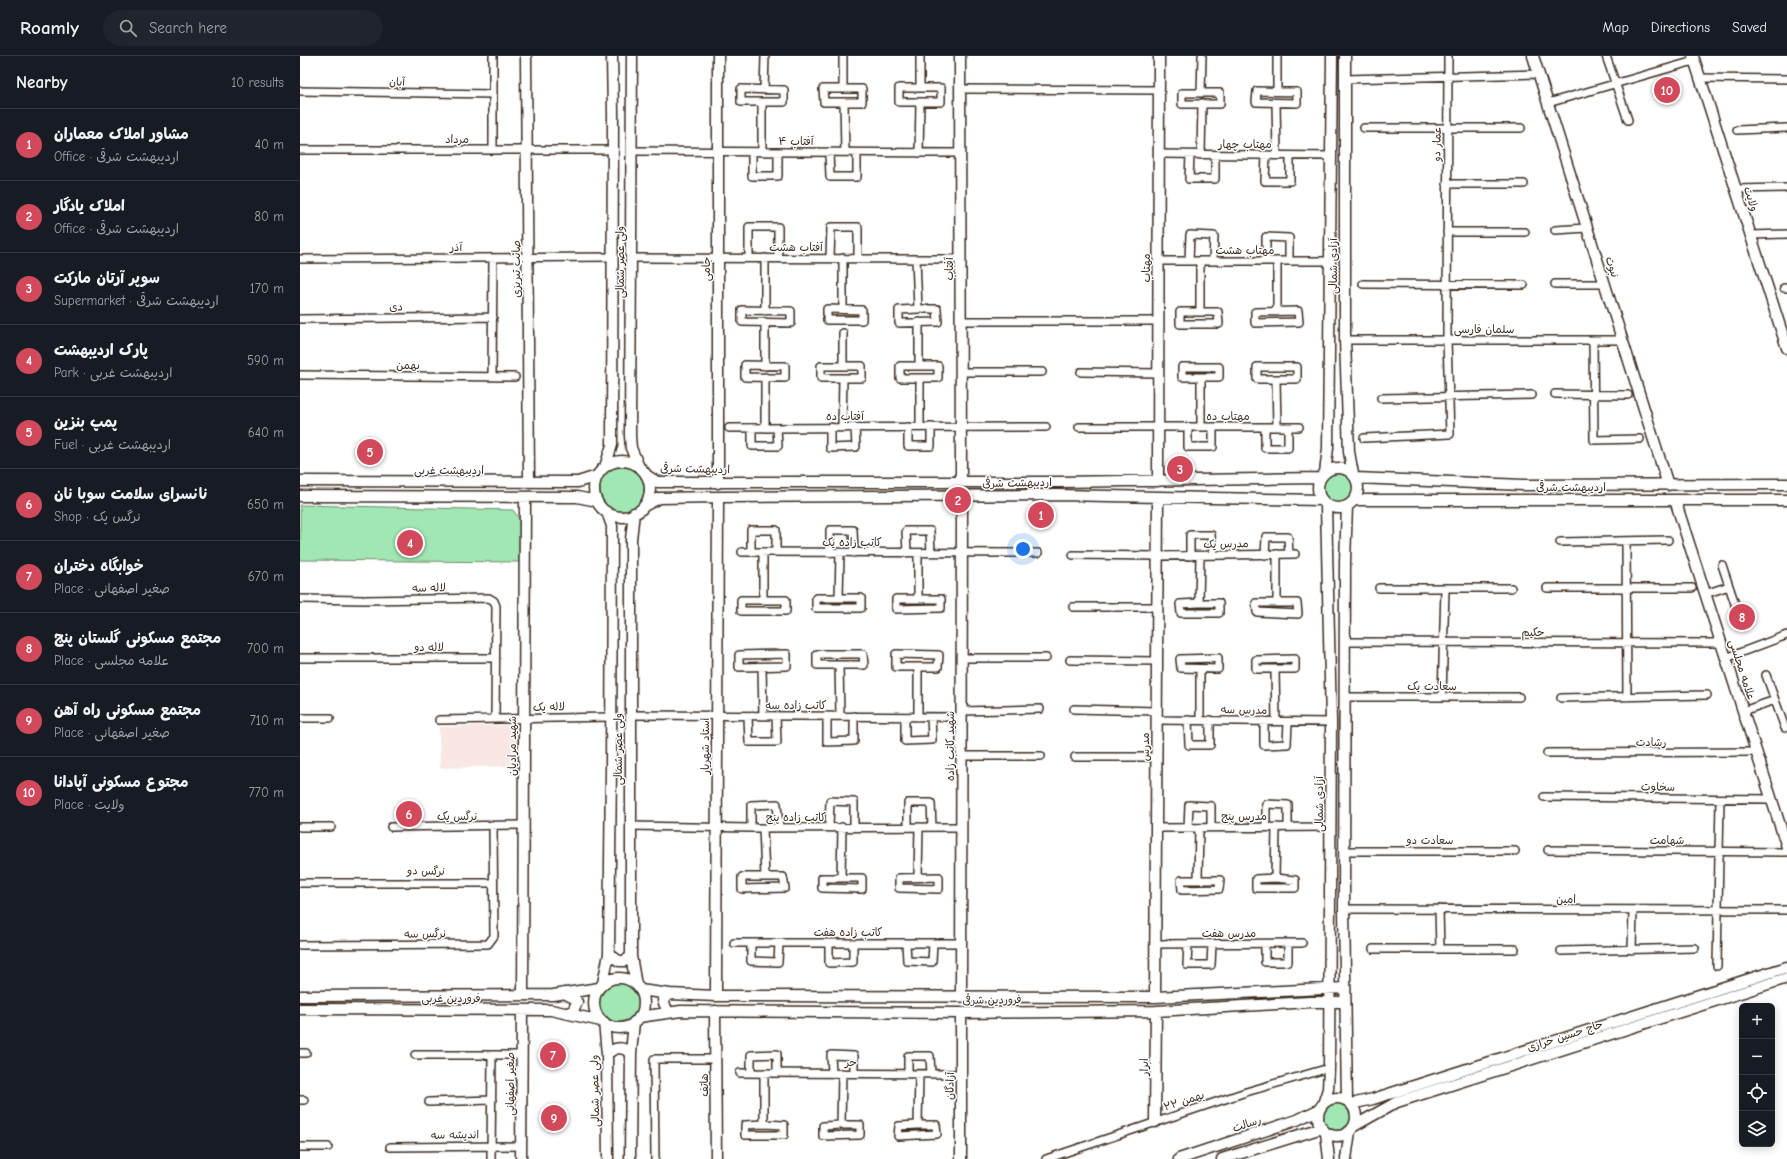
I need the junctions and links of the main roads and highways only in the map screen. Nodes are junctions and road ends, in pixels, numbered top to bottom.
1 (526, 56) edge
2 (612, 56) edge
3 (632, 56) edge
4 (718, 56) edge
5 (960, 56) edge
6 (1159, 56) edge
7 (1332, 56) edge
8 (1345, 56) edge
9 (1533, 56) edge
10 (1693, 58) edge
11 (1331, 200) junction
12 (1345, 200) junction
13 (1786, 345) edge
14 (612, 436) junction
15 (630, 436) junction
16 (605, 466) junction
17 (639, 467) junction
18 (646, 475) junction
19 (597, 476) junction
20 (1322, 476) junction
21 (1354, 476) junction
22 (300, 481) edge
23 (1045, 481) junction
24 (1158, 481) junction
25 (529, 482) junction
26 (574, 482) junction
27 (669, 482) junction
28 (962, 482) junction
29 (1076, 482) junction
30 (718, 483) junction
31 (1668, 484) junction
32 (1787, 484) edge
33 (1616, 485) junction
34 (1046, 495) junction
35 (1072, 495) junction
36 (300, 496) edge
37 (962, 496) junction
38 (525, 497) junction
39 (569, 497) junction
40 (718, 497) junction
41 (1158, 497) junction
42 (668, 498) junction
43 (1616, 499) junction
44 (1675, 500) junction
45 (1787, 500) edge
46 (597, 501) junction
47 (1324, 502) junction
48 (1351, 503) junction
49 (644, 506) junction
50 (607, 512) junction
51 (634, 513) junction
52 (612, 538) junction
53 (631, 539) junction
54 (1787, 848) edge
55 (609, 954) junction
56 (631, 956) junction
57 (1787, 967) edge
58 (1787, 978) edge
59 (601, 986) junction
60 (638, 988) junction
61 (1345, 988) junction
62 (1329, 989) junction
63 (564, 993) junction
64 (670, 994) junction
65 (523, 995) junction
66 (300, 996) edge
67 (361, 996) junction
68 (716, 996) junction
69 (961, 996) junction
70 (1156, 997) junction
71 (1329, 1002) junction
72 (1346, 1002) junction
73 (300, 1009) edge
74 (361, 1009) junction
75 (522, 1010) junction
76 (715, 1010) junction
77 (1156, 1011) junction
78 (668, 1012) junction
79 (567, 1013) junction
80 (961, 1013) junction
81 (636, 1020) junction
82 (602, 1021) junction
83 (631, 1053) junction
84 (607, 1054) junction
85 (1350, 1102) junction
86 (1322, 1106) junction
87 (1155, 1122) road end
88 (1352, 1128) junction
89 (1324, 1131) junction
90 (521, 1159) edge
91 (608, 1159) edge
92 (630, 1159) edge
93 (716, 1159) edge
94 (960, 1159) edge
95 (1180, 1159) edge
96 (1222, 1159) edge
97 (1329, 1159) edge
98 (1346, 1159) edge

1 - 25 main road, صائب تبریزی
2 - 14 main road, ولی عصر شمالی
3 - 15 main road, ولی عصر شمالی
4 - 30 main road, جامی
5 - 28 main road, آفتاب
6 - 24 main road, مهتاب
7 - 11 main road, آزادی شمالی
8 - 12 main road, آزادی شمالی
9 - 31 main road, نبوت
10 - 13 main road, ولایت
11 - 12 main road
11 - 20 main road, آزادی شمالی
12 - 21 main road, آزادی شمالی
14 - 15 main road
14 - 16 main road, ولی عصر شمالی
15 - 17 main road, ولی عصر شمالی
16 - 17 main road
16 - 19 main road
17 - 18 main road
18 - 27 main road, اردیبهشت شرقی
18 - 49 main road
19 - 26 main road, اردیبهشت غربی
19 - 46 main road
20 - 21 main road
20 - 24 main road, اردیبهشت شرقی
20 - 47 main road
21 - 33 main road, اردیبهشت شرقی
21 - 48 main road
22 - 25 main road, اردیبهشت غربی
23 - 28 main road, اردیبهشت شرقی
23 - 29 main road, اردیبهشت شرقی
23 - 34 main road
24 - 29 main road, اردیبهشت شرقی
25 - 26 main road, اردیبهشت غربی
26 - 39 main road
27 - 30 main road, اردیبهشت شرقی
27 - 42 main road
28 - 30 main road, اردیبهشت شرقی
29 - 35 main road
31 - 32 main road, اردیبهشت شرقی
31 - 33 main road, اردیبهشت شرقی
33 - 43 main road
34 - 35 main road, اردیبهشت شرقی
34 - 37 main road, اردیبهشت شرقی
35 - 41 main road, اردیبهشت شرقی
36 - 38 main road
37 - 40 main road, اردیبهشت شرقی
37 - 69 main road, شهید کاتب زاده
38 - 39 main road
38 - 65 main road, شهید مرادیان
39 - 46 main road
40 - 42 main road, اردیبهشت شرقی
40 - 68 main road, استاد شهریار
41 - 47 main road, اردیبهشت شرقی
41 - 70 main road, مدرس
42 - 49 main road, اردیبهشت شرقی
43 - 44 main road, اردیبهشت شرقی
43 - 48 main road, اردیبهشت شرقی
44 - 45 main road, اردیبهشت شرقی
44 - 54 main road, علامه مجلسی
46 - 50 main road
47 - 48 main road
47 - 62 main road, آزادی شمالی
48 - 61 main road
49 - 51 main road
50 - 51 main road
50 - 52 main road, ولی عصر شمالی
51 - 53 main road, ولی عصر شمالی
52 - 53 main road
52 - 55 main road, ولی عصر شمالی
53 - 56 main road, ولی عصر شمالی
55 - 56 main road
55 - 59 main road, ولی عصر شمالی
56 - 60 main road, ولی عصر شمالی
57 - 85 main road, حاج حسین خرازی
58 - 88 main road, حاج حسین خرازی
59 - 60 main road
59 - 63 main road, فروردین غربی
59 - 82 main road
60 - 64 main road, فروردین شرقی
60 - 81 main road
61 - 62 main road, فروردین شرقی
61 - 72 main road
62 - 70 main road, فروردین شرقی
62 - 71 main road, آزادی شمالی
63 - 65 main road, فروردین غربی
63 - 79 main road
64 - 68 main road, فروردین شرقی
64 - 78 main road
65 - 67 main road, فروردین غربی
66 - 67 main road, فروردین غربی
67 - 74 main road
68 - 69 main road, فروردین شرقی
69 - 70 main road, فروردین شرقی
71 - 72 main road, فروردین شرقی
71 - 77 main road, فروردین شرقی
71 - 86 main road, آزادی شمالی
72 - 85 main road
73 - 74 main road, فروردین غربی
74 - 75 main road, فروردین غربی
75 - 79 main road, فروردین غربی
75 - 90 main road, صغیر اصفهانی
76 - 78 main road, فروردین شرقی
76 - 80 main road, فروردین شرقی
76 - 93 main road, هاتف
77 - 80 main road, فروردین شرقی
77 - 87 main road, ابرار
78 - 81 main road, فروردین شرقی
79 - 82 main road, فروردین غربی
80 - 94 main road, آزادگان
81 - 82 main road
81 - 83 main road
82 - 84 main road, ولی عصر شمالی
83 - 84 main road
83 - 92 main road
84 - 91 main road, ولی عصر شمالی
85 - 86 main road
85 - 88 main road
86 - 89 main road
86 - 95 main road, رسالت
88 - 89 main road
88 - 98 main road
89 - 96 main road
89 - 97 main road

